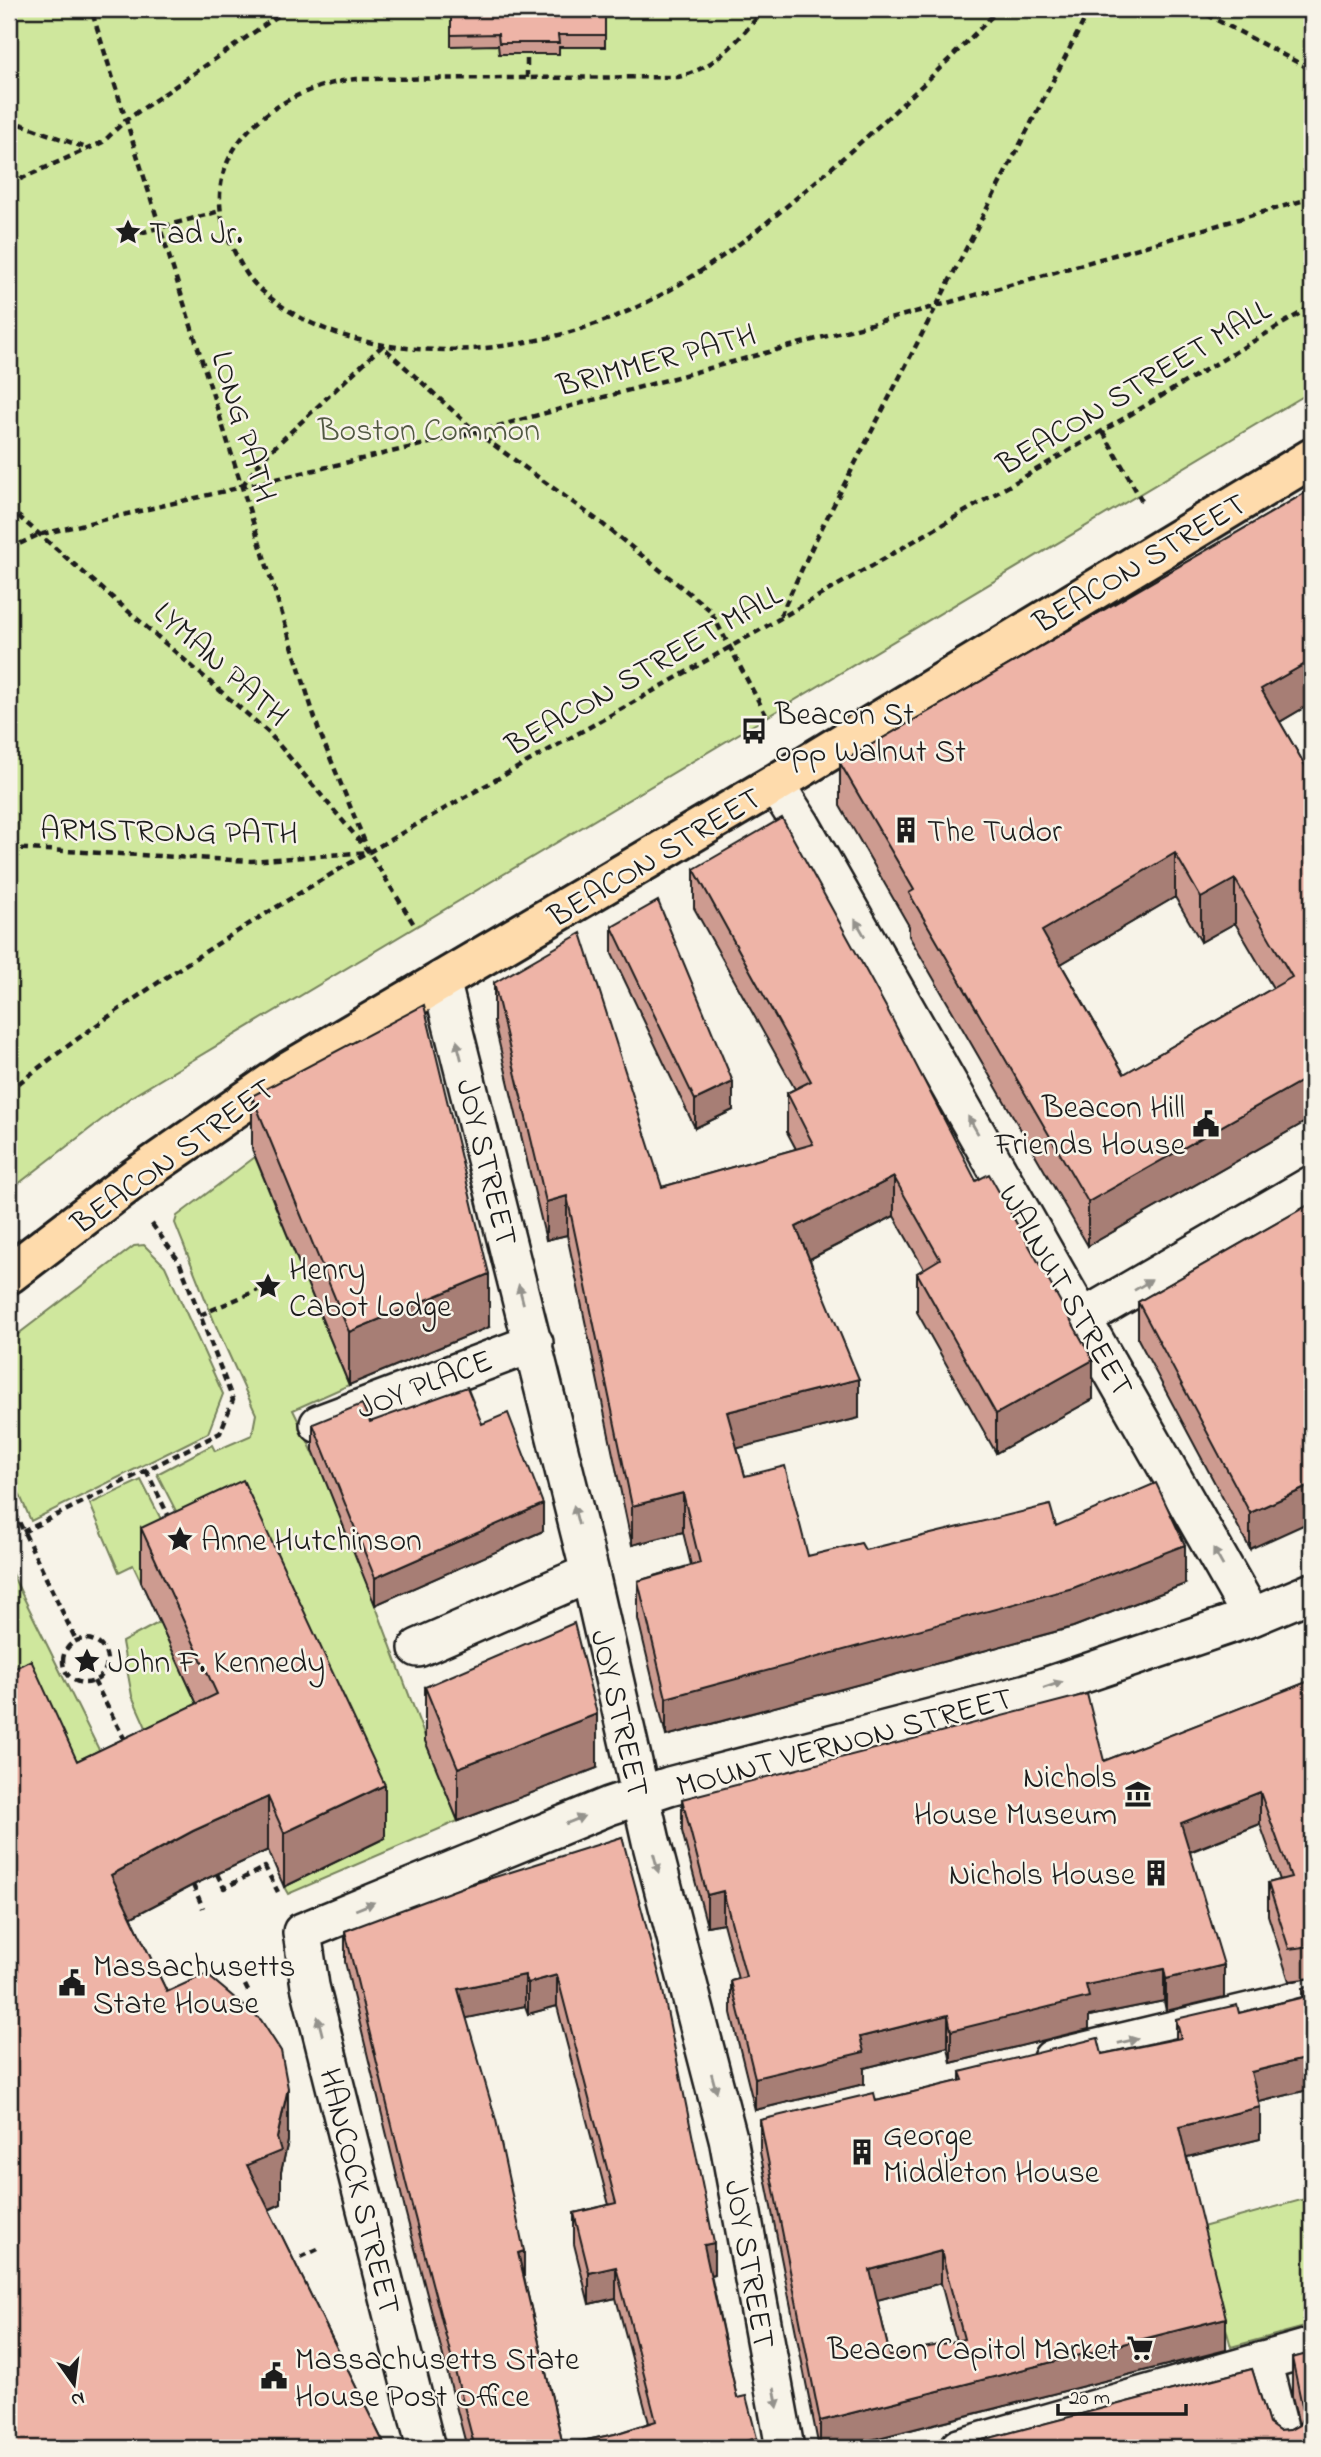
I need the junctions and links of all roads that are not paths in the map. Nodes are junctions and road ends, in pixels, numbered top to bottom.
1 (1312, 458) edge
2 (775, 784) junction
3 (442, 980) junction
4 (1312, 1185) edge
5 (9, 1274) edge
6 (1083, 1318) junction
7 (534, 1343) junction
8 (316, 1425) edge
9 (590, 1573) junction
10 (1312, 1592) edge
11 (1252, 1617) junction
12 (418, 1648) dead end
13 (640, 1797) junction
14 (302, 1932) joint
15 (1312, 1997) edge
16 (1018, 2067) edge
17 (763, 2128) edge
18 (728, 2138) junction
19 (1312, 2347) edge
20 (1262, 2361) junction
21 (426, 2448) edge
22 (785, 2448) edge
23 (959, 2448) edge
24 (1284, 2448) edge

1 - 2 main road, BEACON STREET
2 - 3 main road, BEACON STREET
6 -> 2 street, WALNUT STREET
3 - 5 main road, BEACON STREET
7 -> 3 street, JOY STREET
6 -> 4 street
11 -> 6 street, WALNUT STREET
7 - 8 street, JOY PLACE
9 -> 7 street, JOY STREET
9 - 12 street
9 - 13 street, JOY STREET
10 - 11 street, MOUNT VERNON STREET
13 -> 11 street, MOUNT VERNON STREET
14 -> 13 street, MOUNT VERNON STREET
13 -> 18 street, JOY STREET
21 -> 14 street, HANCOCK STREET
16 -> 15 street
17 - 18 street
18 -> 22 street, JOY STREET
19 - 20 street
20 - 23 street
20 - 24 street

